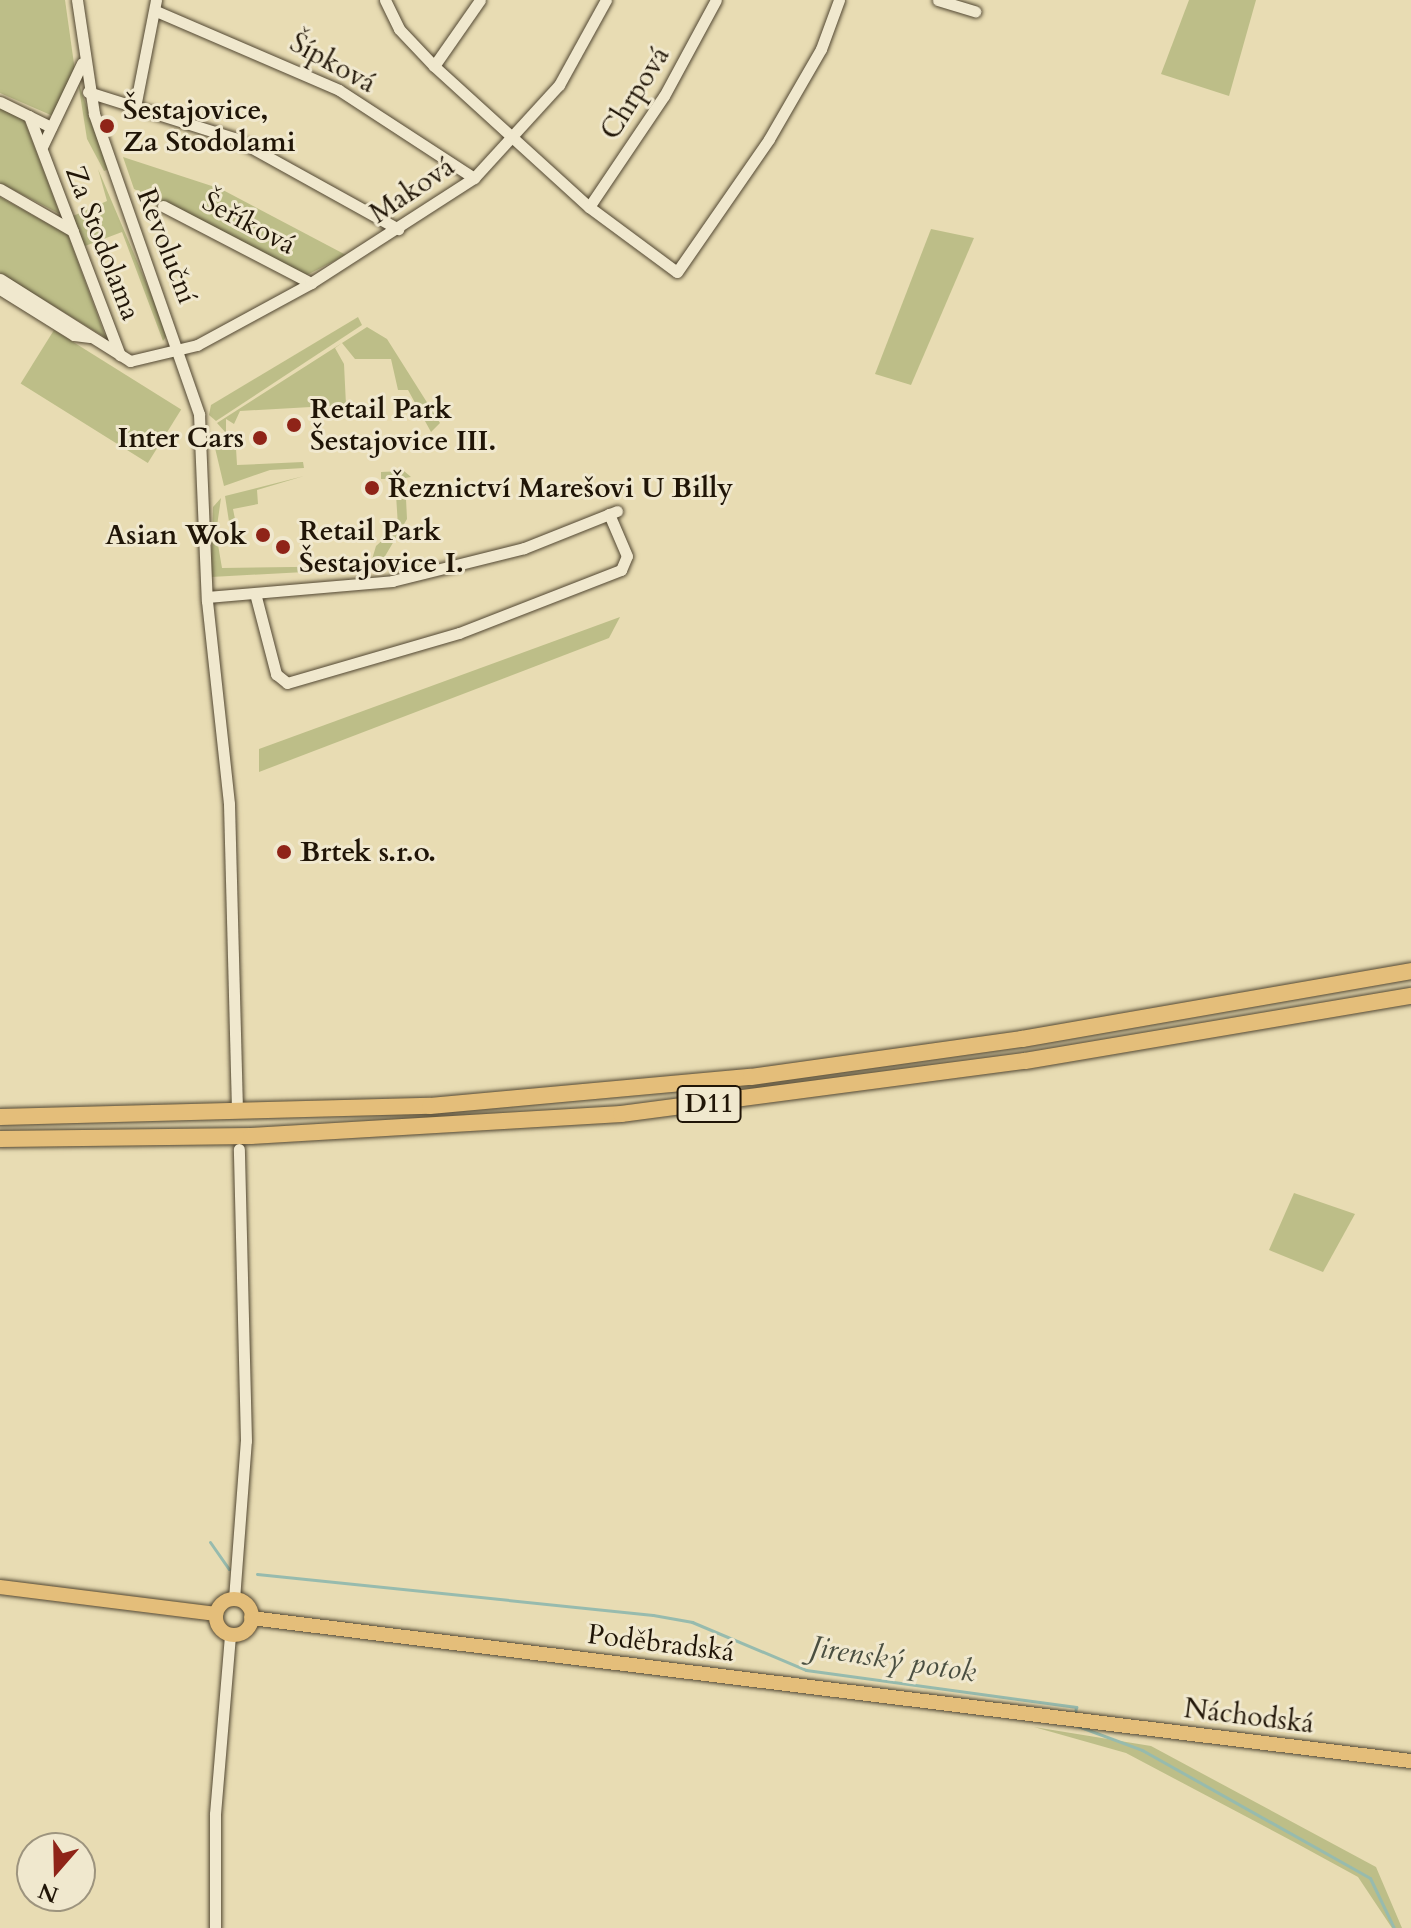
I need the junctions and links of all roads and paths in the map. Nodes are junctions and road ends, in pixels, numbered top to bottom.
1 (77, 0) edge
2 (376, 0) edge
3 (385, 0) edge
4 (480, 0) edge
5 (606, 0) edge
6 (716, 0) edge
7 (839, 0) edge
8 (938, 0) edge
9 (156, 6) edge
10 (975, 11) dead end
11 (82, 63) junction
12 (434, 66) junction
13 (88, 92) junction
14 (0, 102) edge
15 (136, 102) junction
16 (29, 116) junction
17 (51, 127) junction
18 (517, 139) junction
19 (42, 147) junction
20 (474, 178) junction
21 (0, 189) edge
22 (163, 206) dead end
23 (589, 207) junction
24 (398, 229) junction
25 (74, 231) junction
26 (0, 279) edge
27 (311, 283) junction
28 (0, 289) edge
29 (91, 337) junction
30 (181, 349) junction
31 (121, 356) junction
32 (207, 597) junction
33 (256, 597) junction
34 (1411, 971) edge
35 (1411, 996) edge
36 (237, 1102) dead end
37 (0, 1117) edge
38 (0, 1139) edge
39 (239, 1149) dead end
40 (0, 1587) edge
41 (234, 1599) junction
42 (216, 1614) junction
43 (251, 1618) junction
44 (230, 1634) junction
45 (1082, 1722) joint
46 (1411, 1761) edge
47 (215, 1928) edge

1 - 11 street, Revoluční
2 - 3 street
3 - 12 street
4 - 12 street
5 - 18 street, Maková
6 - 23 street, Chrpová
7 - 23 street
8 - 10 street
9 - 15 street
9 - 20 street, Šípková
11 - 13 street, Revoluční
11 - 17 street, Za Stodolama
12 - 18 street
13 - 15 street
13 - 30 street, Revoluční
14 - 16 street
15 - 24 street
16 - 17 street
16 - 19 street, Za Stodolama
17 - 19 street, Za Stodolama
18 - 20 street, Maková
18 - 23 street
19 - 25 street, Za Stodolama
20 - 24 street, Maková
21 - 25 street
22 - 27 street, Šeříková
24 - 27 street, Maková
25 - 31 street, Za Stodolama
26 - 29 street
27 - 30 street, Maková
28 - 29 street
29 - 31 street
30 - 31 street, Maková
30 - 32 street, Revoluční
32 - 33 street
32 - 36 street, Revoluční
33 - 33 street
34 - 37 highway, D11
35 - 38 highway, D11
39 - 41 street
40 - 42 main road
41 - 42 main road
41 - 43 main road
42 - 44 main road
43 - 44 main road
43 - 45 main road, Poděbradská
44 - 47 street
45 - 46 main road, Náchodská

